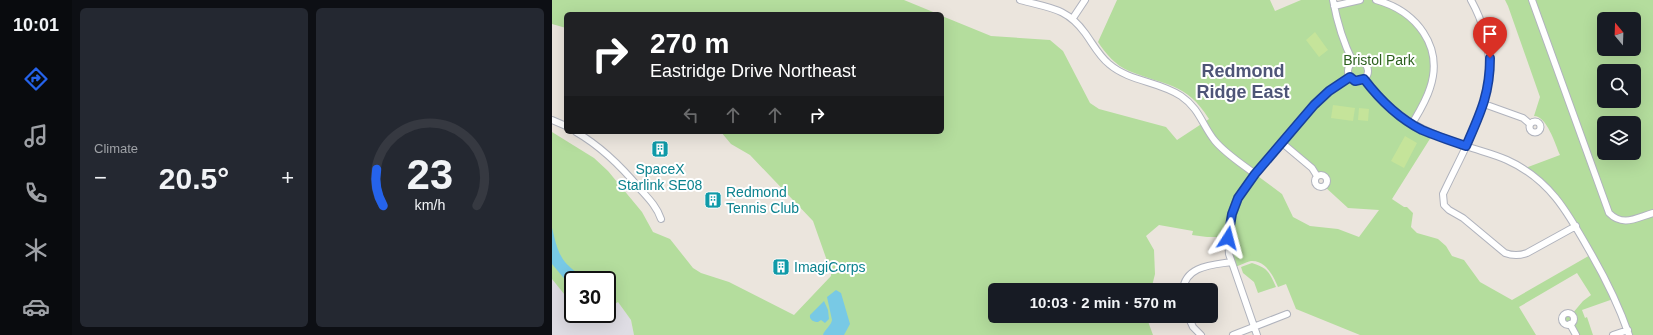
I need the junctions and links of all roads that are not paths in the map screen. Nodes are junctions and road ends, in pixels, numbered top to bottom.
1 (1020, 0) edge
2 (1085, 0) edge
3 (1360, 0) edge
4 (1376, 0) edge
5 (1471, 0) edge
6 (1532, 0) edge
7 (1333, 3) edge
8 (1073, 18) junction
9 (1353, 62) junction
10 (1350, 77) junction
11 (1364, 79) junction
12 (1484, 104) junction
13 (552, 120) edge
14 (1412, 124) junction
15 (1530, 124) dead end
16 (564, 125) edge
17 (580, 134) edge
18 (1282, 142) junction
19 (1466, 146) junction
20 (1255, 174) junction
21 (1317, 176) dead end
22 (1653, 213) edge
23 (661, 219) dead end
24 (1576, 226) junction
25 (1231, 262) junction
26 (1185, 283) edge
27 (1287, 314) dead end
28 (1192, 323) edge
29 (1570, 324) dead end
30 (1254, 327) junction
31 (1628, 332) edge
32 (1201, 335) edge
33 (1233, 335) edge
34 (1257, 335) edge
35 (1576, 335) edge
36 (1613, 335) edge

1 - 8 street
2 - 8 street
3 - 7 street
4 - 14 street
5 - 12 street
6 - 22 street
7 - 9 street
8 - 20 street
9 - 10 street
9 - 11 street
10 - 11 street
10 - 18 street
11 - 14 street
12 - 15 street
12 - 19 street
13 - 16 street
14 - 19 street
17 - 23 street
18 - 20 street
18 - 21 street
19 - 24 street
19 - 24 street
20 - 25 street
24 - 31 street
25 - 26 street
25 - 30 street
27 - 30 street
28 - 32 street
29 - 35 street
30 - 33 street
30 - 34 street
31 - 36 street

